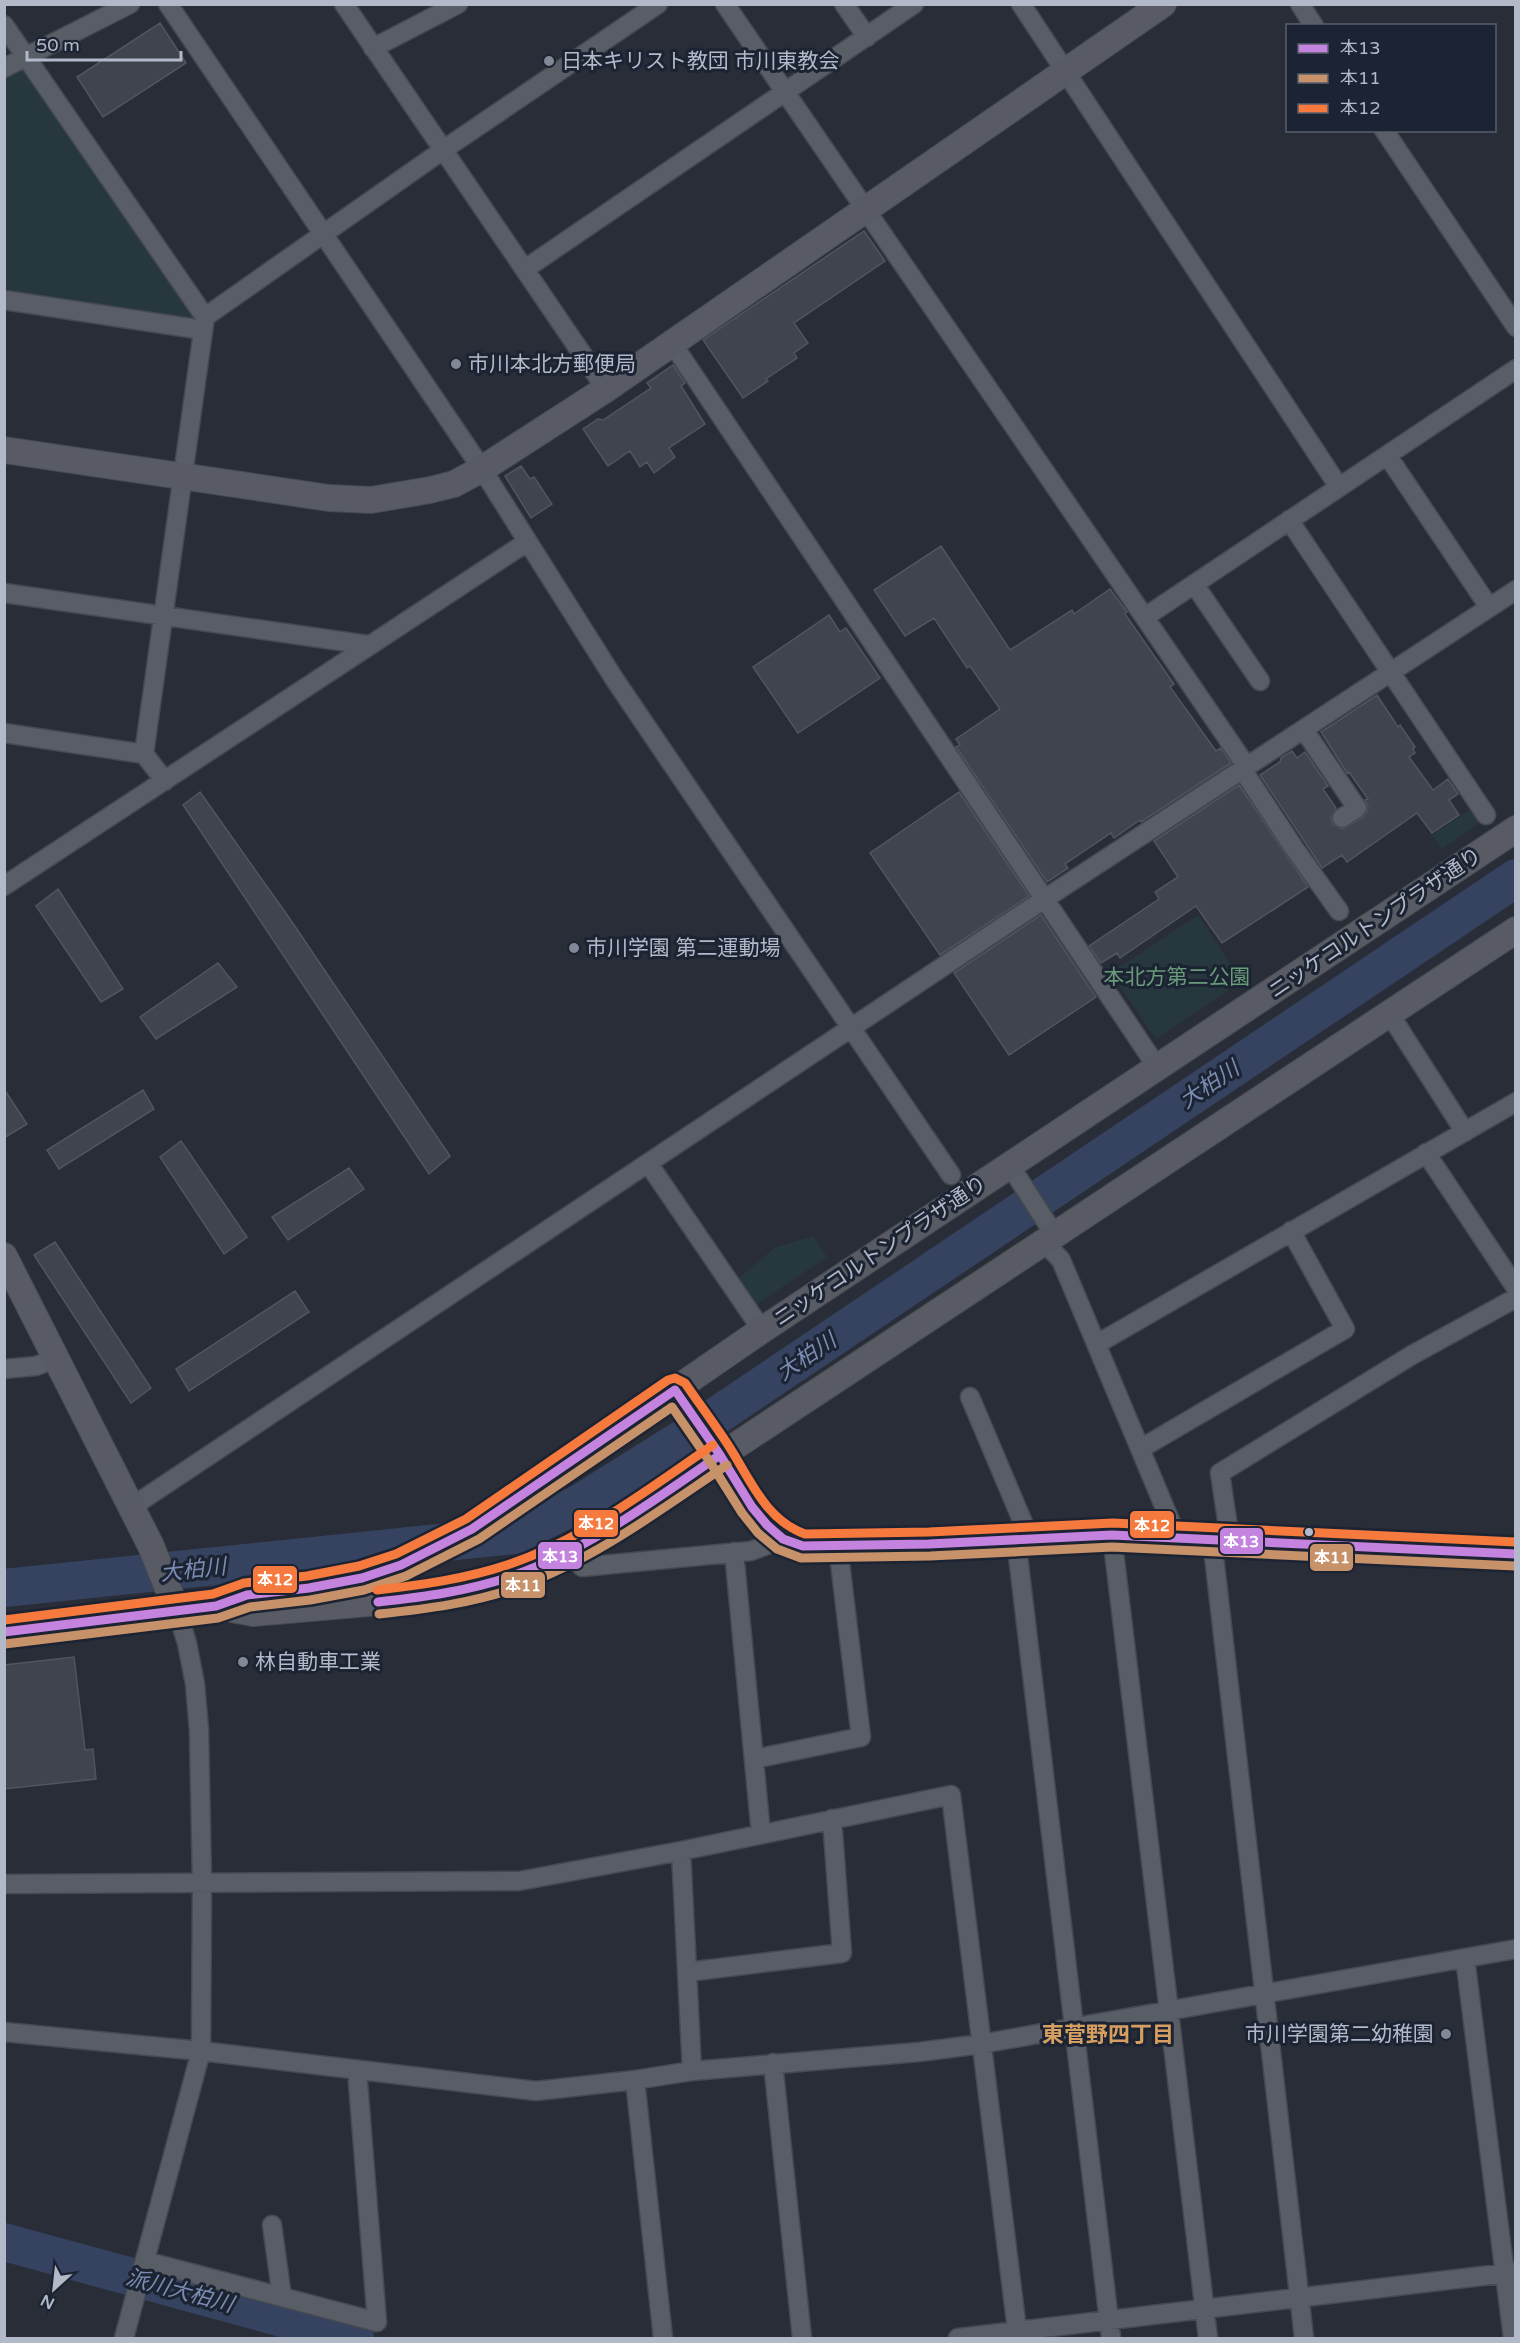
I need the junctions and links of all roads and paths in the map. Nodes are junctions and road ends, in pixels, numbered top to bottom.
1 (130, 4) edge
2 (168, 4) edge
3 (344, 4) edge
4 (458, 4) edge
5 (658, 4) edge
6 (725, 4) edge
7 (844, 4) edge
8 (914, 4) edge
9 (1021, 4) edge
10 (1163, 4) edge
11 (1300, 4) edge
12 (1313, 24) edge
13 (4, 25) edge
14 (867, 36) junction
15 (373, 48) junction
16 (27, 58) junction
17 (4, 68) edge
18 (1065, 72) junction
19 (785, 92) junction
20 (1385, 132) edge
21 (443, 150) junction
22 (865, 209) junction
23 (325, 234) junction
24 (525, 269) junction
25 (4, 300) edge
26 (204, 324) junction
27 (1515, 327) edge
28 (672, 343) junction
29 (1515, 369) edge
30 (606, 389) junction
31 (4, 450) edge
32 (1387, 455) junction
33 (482, 469) junction
34 (183, 478) junction
35 (1339, 487) junction
36 (1289, 520) junction
37 (527, 542) junction
38 (1194, 584) junction
39 (1515, 590) edge
40 (4, 593) edge
41 (1489, 608) junction
42 (163, 616) junction
43 (1145, 617) junction
44 (368, 645) junction
45 (1391, 673) junction
46 (1260, 681) dead end
47 (1304, 730) junction
48 (4, 733) edge
49 (144, 753) junction
50 (1247, 767) junction
51 (165, 781) junction
52 (1486, 815) dead end
53 (1342, 818) dead end
54 (1515, 829) edge
55 (4, 886) edge
56 (1043, 900) junction
57 (1339, 911) dead end
58 (1515, 930) edge
59 (1389, 1013) junction
60 (851, 1028) junction
61 (1157, 1067) junction
62 (1515, 1102) edge
63 (1465, 1132) junction
64 (1426, 1153) junction
65 (648, 1163) junction
66 (1009, 1164) junction
67 (951, 1175) dead end
68 (1291, 1231) junction
69 (1049, 1237) junction
70 (4, 1256) edge
71 (1515, 1288) edge
72 (1515, 1298) edge
73 (762, 1330) junction
74 (1097, 1344) junction
75 (57, 1358) junction
76 (4, 1369) edge
77 (679, 1396) junction
78 (970, 1397) dead end
79 (715, 1448) junction
80 (1140, 1449) junction
81 (130, 1508) junction
82 (1112, 1535) junction
83 (1177, 1537) junction
84 (783, 1539) junction
85 (1023, 1539) junction
86 (1221, 1540) junction
87 (838, 1546) junction
88 (734, 1552) junction
89 (1515, 1554) edge
90 (582, 1567) dead end
91 (173, 1600) junction
92 (216, 1606) junction
93 (4, 1632) edge
94 (754, 1759) junction
95 (832, 1819) junction
96 (761, 1834) junction
97 (681, 1851) junction
98 (202, 1883) junction
99 (4, 1884) edge
100 (1515, 1949) edge
101 (1465, 1958) junction
102 (687, 1972) junction
103 (1264, 1992) junction
104 (1168, 2010) junction
105 (1074, 2028) junction
106 (4, 2032) edge
107 (981, 2044) junction
108 (201, 2051) junction
109 (773, 2063) junction
110 (357, 2070) junction
111 (692, 2072) junction
112 (635, 2080) junction
113 (272, 2225) dead end
114 (145, 2262) junction
115 (1511, 2272) edge
116 (282, 2297) junction
117 (1300, 2298) junction
118 (1204, 2309) junction
119 (1110, 2330) edge
120 (1018, 2335) edge
121 (124, 2338) edge
122 (663, 2338) edge
123 (802, 2338) edge
124 (958, 2338) edge
125 (1208, 2338) edge
126 (1304, 2338) edge
127 (1514, 2338) edge

1 - 16 street
2 - 23 street
3 - 15 street
4 - 15 street
5 - 21 street
6 - 19 street
7 - 14 street
8 - 14 street
9 - 18 street
10 - 18 street
11 - 12 street
13 - 16 street
14 - 19 street
15 - 21 street
16 - 17 street
16 - 26 street
18 - 22 street
18 - 35 street
19 - 22 street
19 - 24 street
20 - 27 street
21 - 23 street
21 - 24 street
22 - 28 street
22 - 43 street
23 - 26 street
23 - 33 street
24 - 30 street
25 - 26 street
26 - 34 street
28 - 30 street
28 - 56 street
29 - 32 street
30 - 33 street
31 - 34 street
32 - 35 street
32 - 41 street
33 - 34 street
33 - 37 street
34 - 42 street
35 - 36 street
36 - 38 street
36 - 45 street
37 - 44 street
37 - 60 street
38 - 43 street
38 - 46 street
39 - 41 street
40 - 42 street
41 - 45 street
42 - 44 street
42 - 49 street
43 - 50 street
44 - 51 street
45 - 47 street
45 - 52 street
47 - 50 street
47 - 53 street
48 - 49 street
49 - 51 street
50 - 56 street
50 - 57 street
51 - 55 street
54 - 61 street, ニッケコルトンプラザ通り
56 - 60 street
56 - 61 street
58 - 59 street, ニッケコルトンプラザ通り
59 - 63 street
59 - 69 street, ニッケコルトンプラザ通り
60 - 65 street
60 - 67 street
61 - 66 street, ニッケコルトンプラザ通り
62 - 63 street
63 - 64 street
64 - 68 street
64 - 71 street
65 - 73 street
65 - 81 street
66 - 69 street
66 - 73 street, ニッケコルトンプラザ通り
68 - 74 street
68 - 80 street
69 - 74 street
69 - 79 street, ニッケコルトンプラザ通り
70 - 75 street
72 - 86 street
73 - 77 street, ニッケコルトンプラザ通り
74 - 80 street
75 - 76 street
75 - 81 street
77 - 79 street
77 - 92 street, ニッケコルトンプラザ通り
78 - 85 street
79 - 84 street
79 - 92 street, ニッケコルトンプラザ通り
80 - 83 street
81 - 91 street
82 - 83 street
82 - 85 street
82 - 104 street
83 - 86 street
84 - 87 street
84 - 88 street
85 - 87 street
85 - 105 street
86 - 89 street
86 - 103 street
87 - 94 street
88 - 90 street
88 - 94 street
91 - 92 street, ニッケコルトンプラザ通り
91 - 93 street, ニッケコルトンプラザ通り
91 - 98 street
94 - 96 street
95 - 96 street
95 - 102 street
95 - 107 street
96 - 97 street
97 - 98 street
97 - 102 street
98 - 99 street
98 - 108 street
100 - 101 street
101 - 103 street
101 - 115 street
102 - 111 street
103 - 104 street
103 - 117 street
104 - 105 street
104 - 118 street
105 - 107 street
105 - 119 street
106 - 108 street
107 - 109 street
107 - 120 street
108 - 110 street
108 - 114 street
109 - 111 street
109 - 123 street
110 - 112 street
110 - 116 street
111 - 112 street
112 - 122 street
113 - 116 street
114 - 116 street
114 - 121 street
115 - 117 street
115 - 127 street
117 - 118 street
117 - 126 street
118 - 119 street
118 - 125 street
119 - 120 street
120 - 124 street

